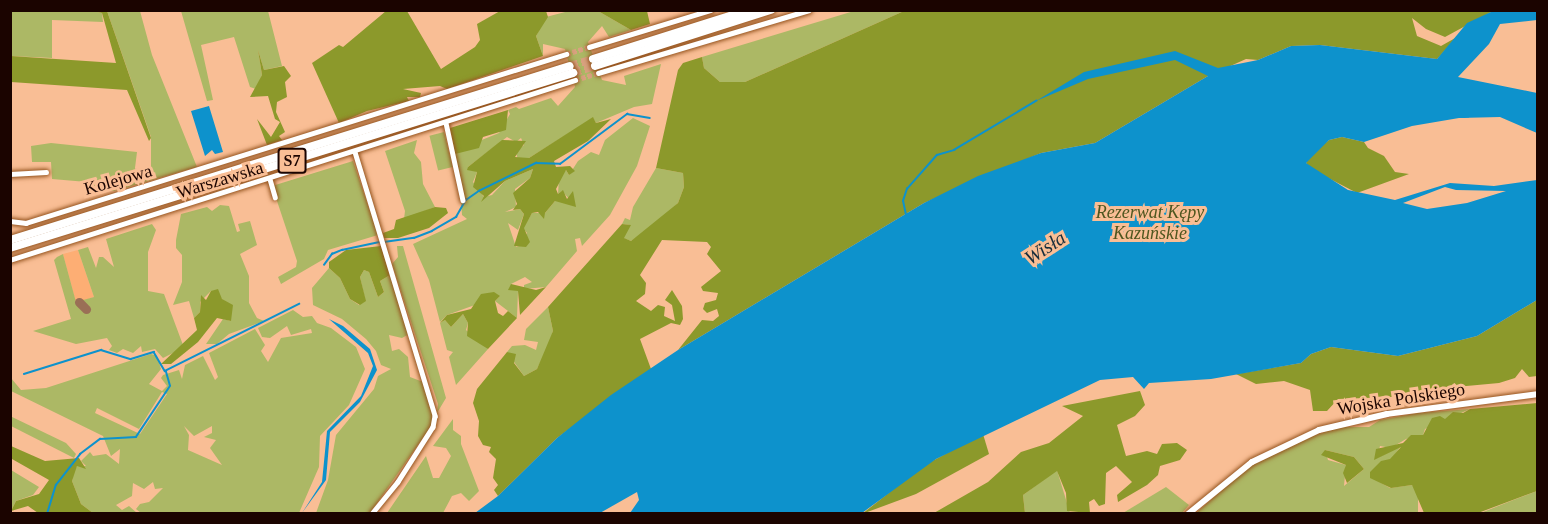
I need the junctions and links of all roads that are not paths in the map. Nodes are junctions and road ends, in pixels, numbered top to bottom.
1 (748, 10) edge
2 (771, 10) edge
3 (809, 10) edge
4 (709, 11) edge
5 (589, 46) tunnel mouth
6 (567, 54) tunnel mouth
7 (595, 66) junction
8 (573, 73) junction
9 (446, 123) junction
10 (355, 152) junction
11 (46, 172) dead end
12 (10, 174) edge
13 (270, 178) junction
14 (275, 198) dead end
15 (463, 200) dead end
16 (12, 222) edge
17 (10, 240) edge
18 (10, 248) edge
19 (10, 260) edge
20 (1538, 394) edge
21 (372, 513) edge
22 (1188, 513) edge

1 - 7 highway
2 - 7 highway
3 - 7 street
4 - 5 street
6 - 16 street, Kolejowa
8 - 9 street, Warszawska
8 - 17 highway, S7
8 - 18 highway, S7
9 - 10 street, Warszawska
9 - 15 street
10 - 13 street, Warszawska
10 - 21 street
11 - 12 street
13 - 14 street
13 - 19 street, Warszawska
20 - 22 main road, Wojska Polskiego

